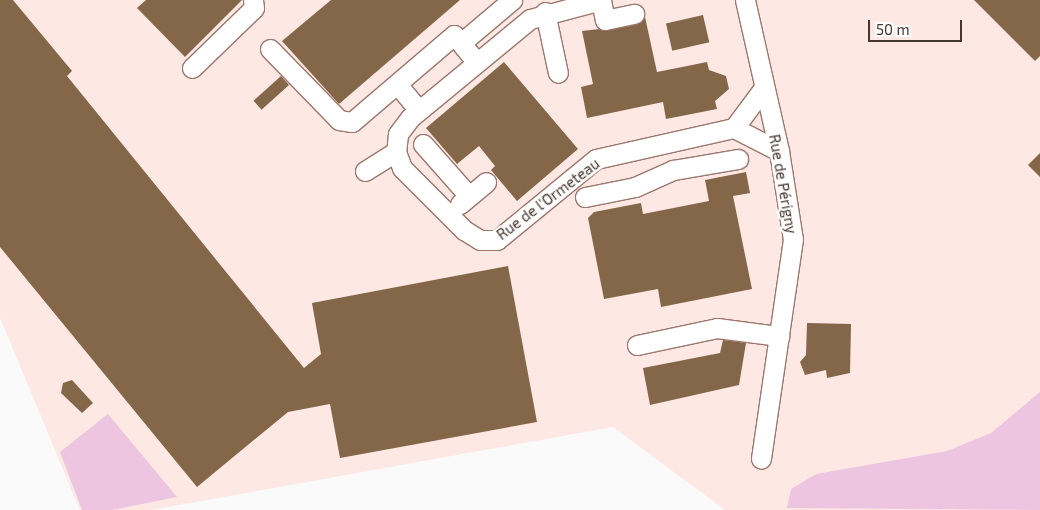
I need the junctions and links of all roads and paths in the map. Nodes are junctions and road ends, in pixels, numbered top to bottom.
1 (254, 0) edge
2 (512, 0) edge
3 (601, 0) edge
4 (742, 3) edge
5 (546, 12) junction
6 (634, 14) dead end
7 (461, 43) junction
8 (270, 49) dead end
9 (476, 61) junction
10 (192, 68) dead end
11 (558, 73) dead end
12 (397, 84) junction
13 (763, 89) junction
14 (419, 110) junction
15 (734, 128) junction
16 (668, 143) junction
17 (423, 144) dead end
18 (779, 151) junction
19 (396, 152) junction
20 (738, 159) dead end
21 (673, 170) junction
22 (365, 171) dead end
23 (486, 182) dead end
24 (469, 196) junction
25 (585, 197) dead end
26 (448, 215) junction
27 (779, 336) junction
28 (637, 345) dead end
29 (761, 459) dead end

1 - 10 street
2 - 7 street
3 - 5 street
3 - 6 street
4 - 13 street, Rue de Périgny
5 - 9 street
5 - 11 street
7 - 9 street
7 - 12 street
8 - 12 street
9 - 14 street
12 - 14 street
13 - 15 street
13 - 18 street, Rue de Périgny
14 - 19 street
15 - 16 street, Rue de l'Ormeteau
15 - 18 street
16 - 21 street
16 - 26 street, Rue de l'Ormeteau
17 - 24 street
18 - 27 street, Rue de Périgny
19 - 22 street
19 - 26 street, Rue de l'Ormeteau
20 - 21 street
21 - 25 street
23 - 24 street
24 - 26 street
27 - 28 street
27 - 29 street, Rue de Périgny

